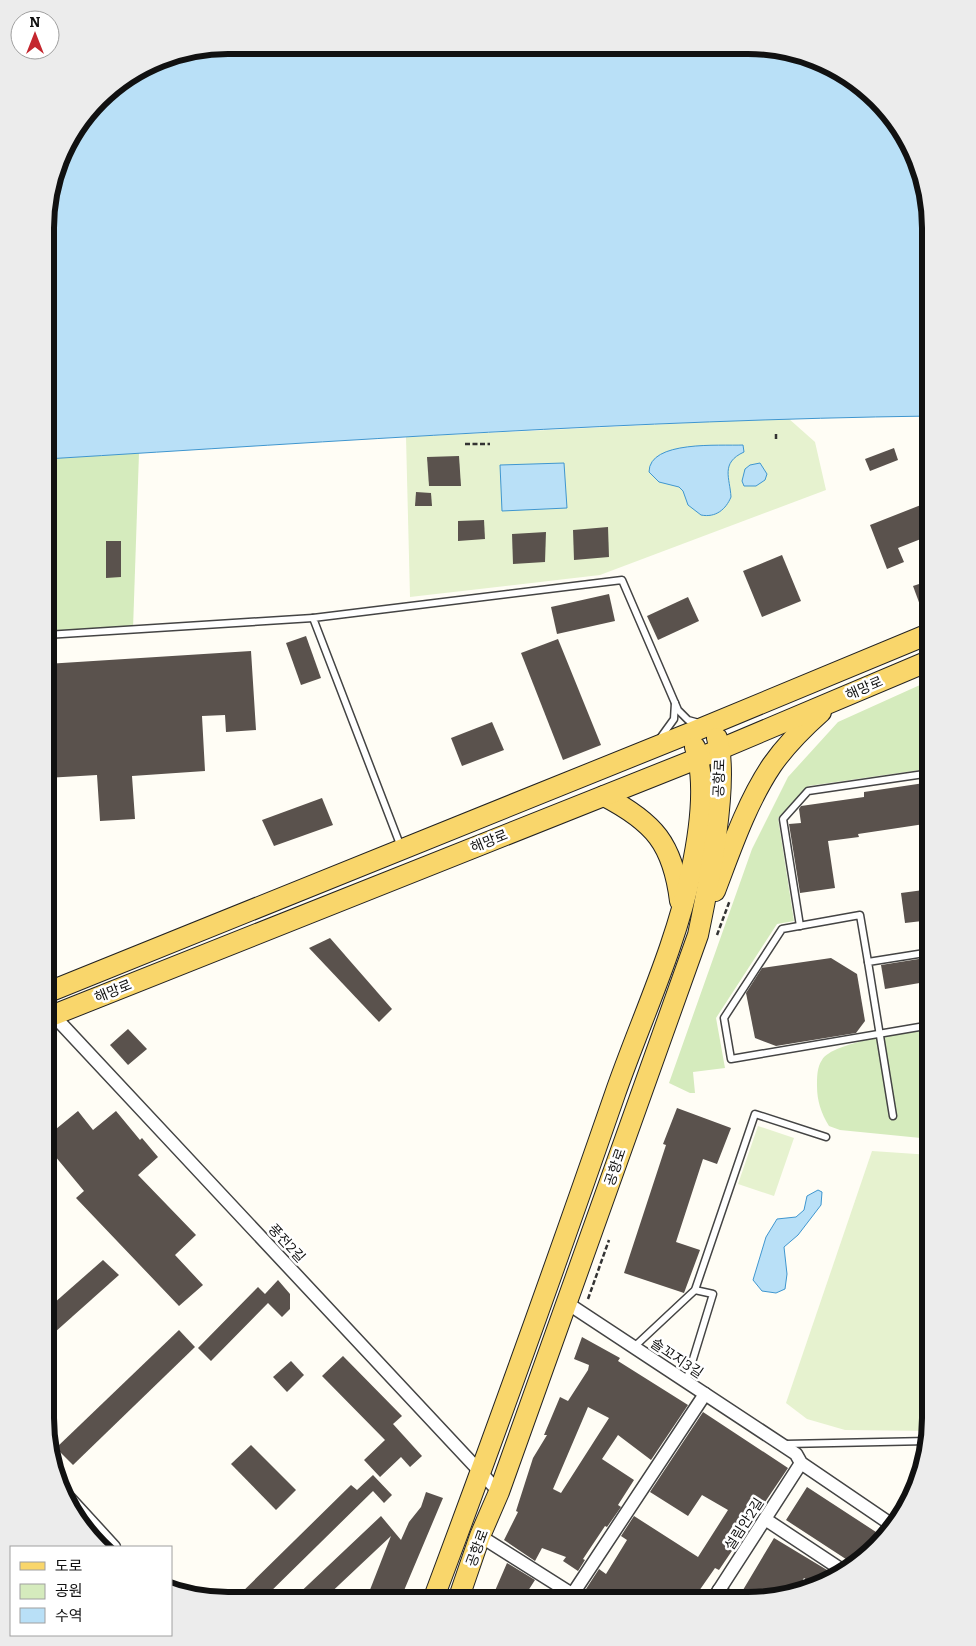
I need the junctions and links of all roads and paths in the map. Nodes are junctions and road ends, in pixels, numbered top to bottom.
1 (776, 434) dead end
2 (776, 441) dead end
3 (465, 444) dead end
4 (490, 444) dead end
5 (313, 618) junction
6 (54, 634) edge
7 (922, 637) edge
8 (922, 664) edge
9 (675, 702) junction
10 (832, 702) junction
11 (712, 724) junction
12 (690, 733) junction
13 (720, 749) junction
14 (647, 750) junction
15 (699, 758) junction
16 (922, 774) edge
17 (604, 796) junction
18 (402, 850) junction
19 (731, 897) dead end
20 (681, 908) junction
21 (800, 926) junction
22 (706, 939) junction
23 (922, 953) edge
24 (868, 962) junction
25 (54, 990) edge
26 (54, 1014) edge
27 (54, 1021) edge
28 (922, 1027) edge
29 (880, 1034) junction
30 (894, 1116) dead end
31 (826, 1137) dead end
32 (611, 1233) dead end
33 (695, 1290) junction
34 (588, 1299) dead end
35 (567, 1303) junction
36 (634, 1348) junction
37 (686, 1382) junction
38 (705, 1394) junction
39 (776, 1441) junction
40 (920, 1442) edge
41 (801, 1463) junction
42 (481, 1472) junction
43 (499, 1492) junction
44 (81, 1511) edge
45 (765, 1519) junction
46 (887, 1522) edge
47 (480, 1536) junction
48 (113, 1546) edge
49 (838, 1567) edge
50 (436, 1592) edge
51 (461, 1592) edge
52 (569, 1592) edge
53 (582, 1592) edge
54 (718, 1592) edge

1 - 2 path
3 - 4 path
5 - 6 lane
5 - 9 lane
5 - 18 lane
7 - 11 main road, 해망로
8 - 10 main road, 해망로
9 - 11 lane
9 - 14 lane
10 - 13 main road, 해망로
10 - 22 main road
11 - 12 main road, 해망로
11 - 13 main road, 공항로
12 - 14 main road, 해망로
12 - 15 main road, 공항로
13 - 15 main road, 해망로
13 - 22 main road, 공항로
14 - 18 main road, 해망로
15 - 17 main road, 해망로
15 - 20 main road, 공항로
16 - 21 lane
17 - 20 main road
17 - 26 main road, 해망로
18 - 25 main road, 해망로
19 - 22 path
20 - 42 main road, 공항로
21 - 24 lane
21 - 29 lane
22 - 35 main road, 공항로
23 - 24 lane
24 - 29 lane
27 - 42 street, 풍전2길
28 - 29 lane
29 - 30 lane
31 - 33 lane
32 - 34 path
33 - 36 lane
33 - 37 lane
35 - 36 street, 솔꼬지3길
35 - 43 main road, 공항로
36 - 37 street, 솔꼬지3길
37 - 38 street, 솔꼬지3길
38 - 39 street, 솔꼬지3길
38 - 53 street
39 - 40 lane
39 - 41 street, 솔꼬지3길
41 - 45 street, 설림안2길
41 - 46 street, 솔꼬지3길
42 - 43 street, 풍전2길
42 - 50 main road, 공항로
43 - 47 main road, 공항로
44 - 48 street
45 - 49 street
45 - 54 street, 설림안2길
47 - 51 main road, 공항로
47 - 52 street

